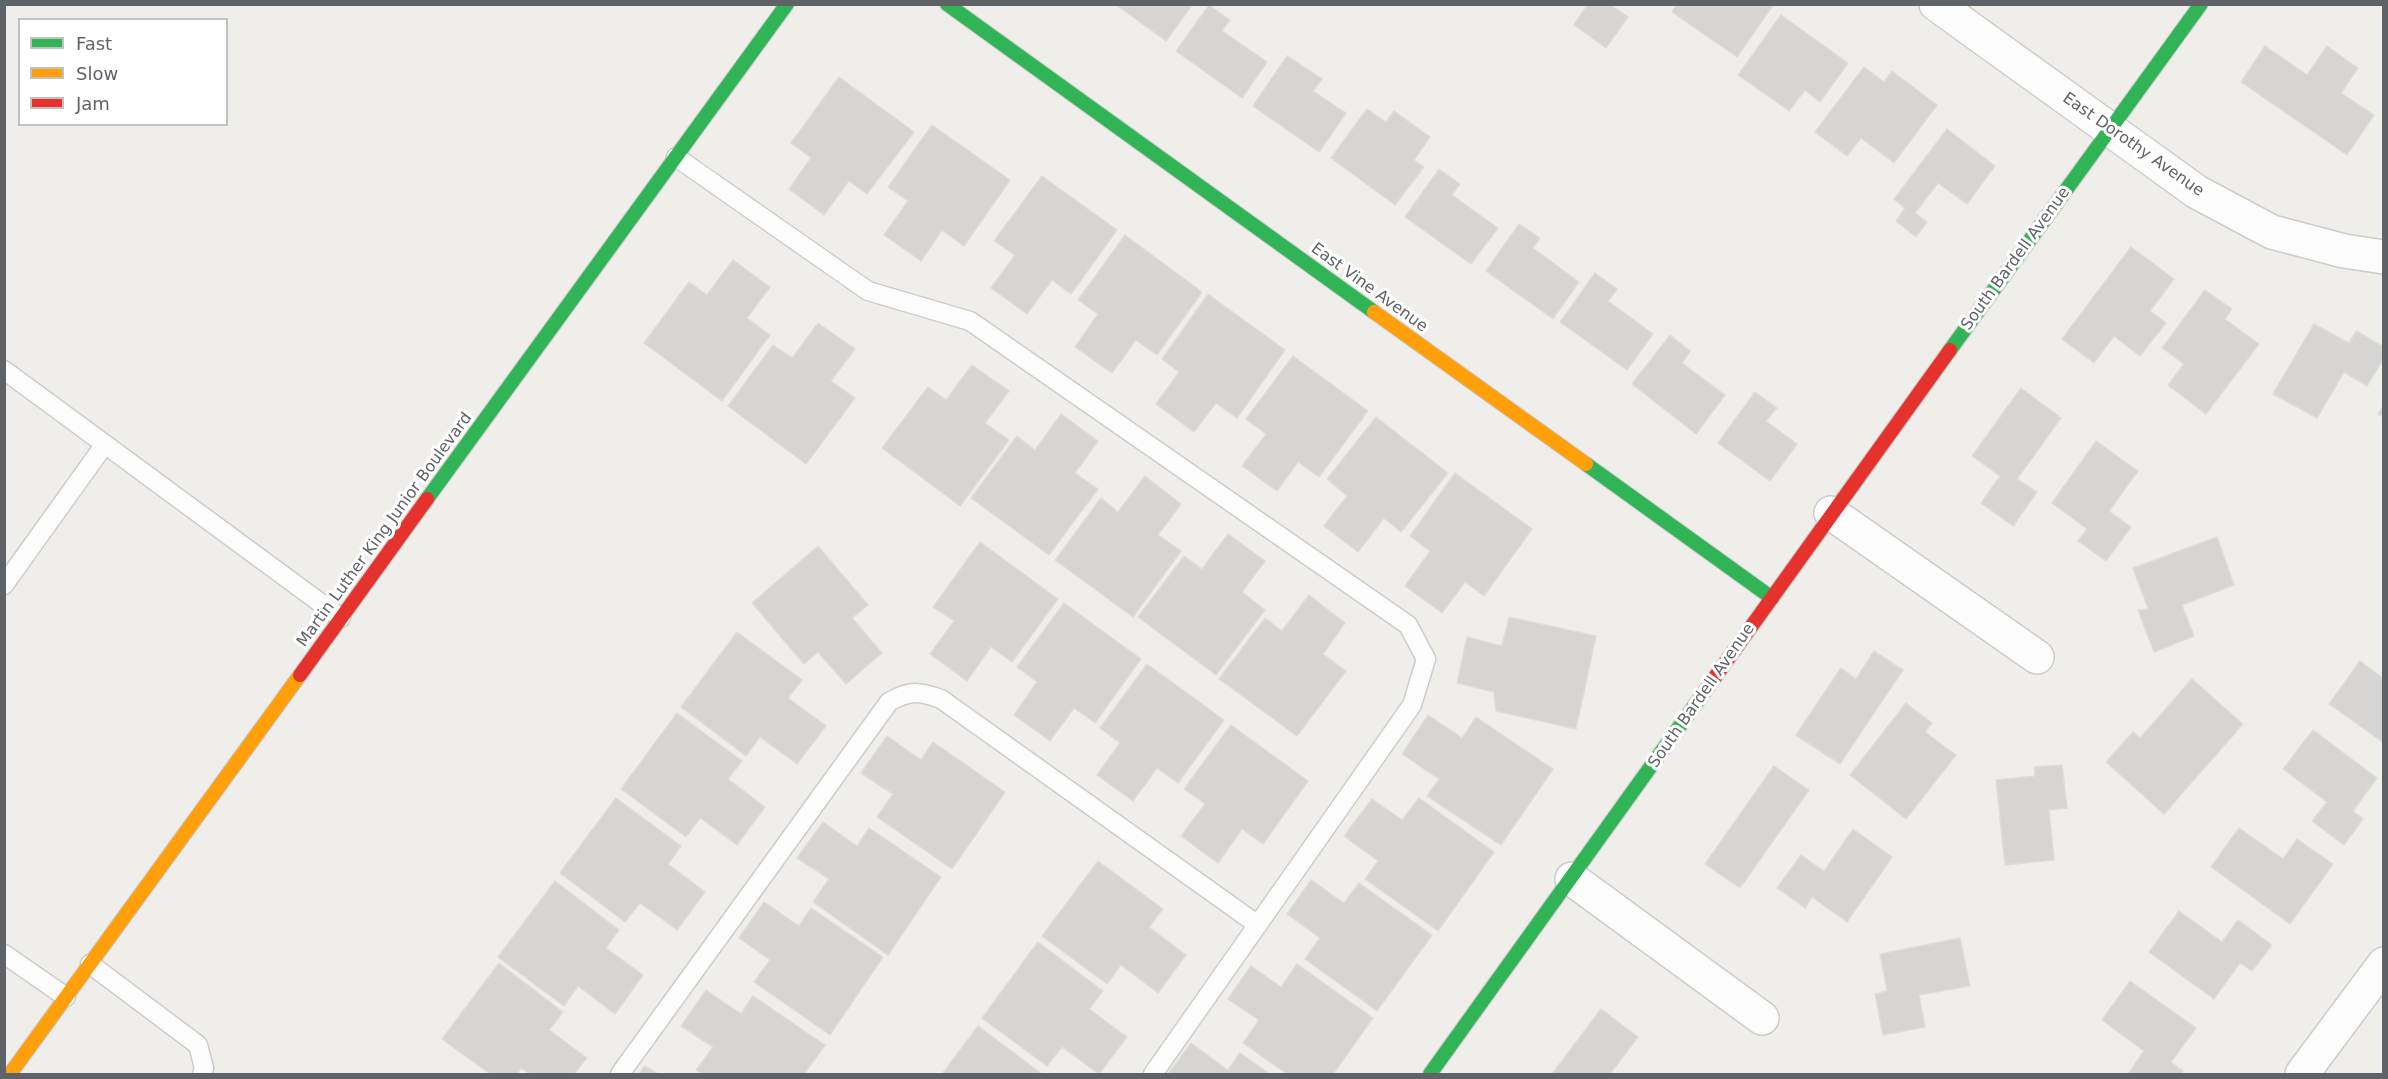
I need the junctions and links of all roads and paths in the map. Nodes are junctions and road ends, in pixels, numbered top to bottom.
1 (787, 4) edge
2 (947, 4) edge
3 (1936, 4) edge
4 (2201, 4) edge
5 (2109, 130) junction
6 (676, 157) junction
7 (2384, 257) edge
8 (4, 370) edge
9 (105, 444) junction
10 (1831, 513) junction
11 (4, 585) edge
12 (1772, 598) junction
13 (341, 618) junction
14 (2037, 657) dead end
15 (1572, 879) junction
16 (1258, 925) junction
17 (4, 954) edge
18 (90, 964) junction
19 (2384, 964) edge
20 (66, 997) junction
21 (1762, 1018) dead end
22 (10, 1074) edge
23 (202, 1074) edge
24 (620, 1074) edge
25 (1153, 1074) edge
26 (1430, 1074) edge
27 (2302, 1074) edge

1 - 6 street, Martin Luther King Junior Boulevard
2 - 12 street, East Vine Avenue
3 - 5 street, East Dorothy Avenue
4 - 5 street, South Bardell Avenue
5 - 7 street, East Dorothy Avenue
5 - 10 street, South Bardell Avenue
6 - 13 street, Martin Luther King Junior Boulevard
6 - 16 lane
8 - 9 lane
9 - 11 lane
9 - 13 lane
10 - 12 street, South Bardell Avenue
10 - 14 street
12 - 15 street, South Bardell Avenue
13 - 18 street, Martin Luther King Junior Boulevard
15 - 21 street
15 - 26 street, South Bardell Avenue
16 - 24 lane
16 - 25 lane
17 - 20 lane
18 - 20 street, Martin Luther King Junior Boulevard
18 - 23 lane
19 - 27 street
20 - 22 street, Martin Luther King Junior Boulevard

